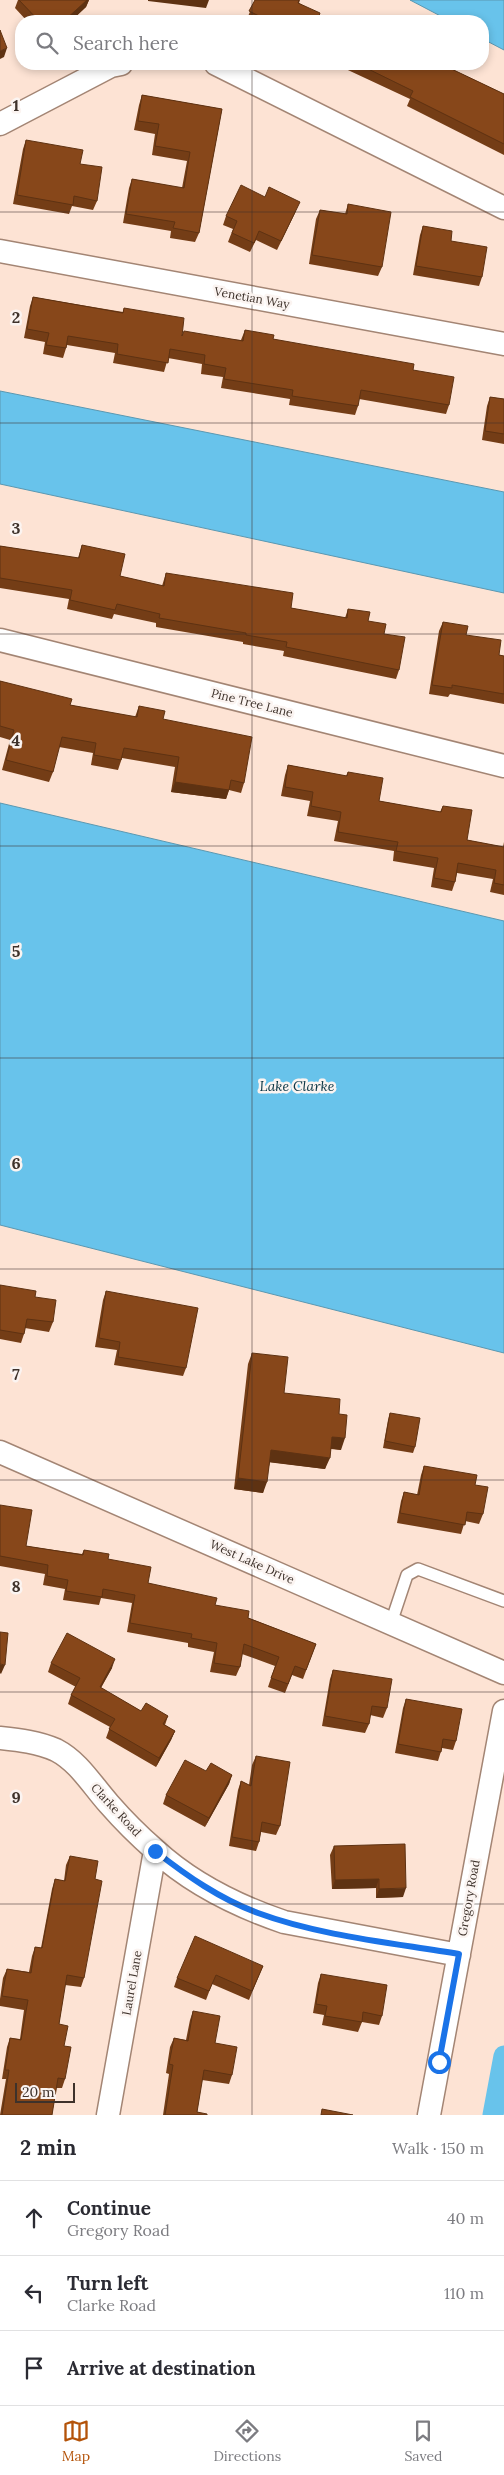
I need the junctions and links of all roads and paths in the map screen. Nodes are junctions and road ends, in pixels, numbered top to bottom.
1 (103, 70) edge
2 (228, 70) edge
3 (0, 124) edge
4 (504, 208) edge
5 (0, 251) edge
6 (504, 344) edge
7 (0, 640) edge
8 (504, 766) edge
9 (0, 1452) edge
10 (504, 1601) edge
11 (391, 1623) junction
12 (504, 1673) edge
13 (504, 1711) edge
14 (0, 1738) edge
15 (155, 1851) junction
16 (459, 1954) junction
17 (108, 2115) edge
18 (429, 2115) edge

1 - 3 street
2 - 4 street
5 - 6 street, Venetian Way
7 - 8 street, Pine Tree Lane
9 - 11 street, West Lake Drive
10 - 11 lane
11 - 12 street, West Lake Drive
13 - 16 street, Gregory Road
14 - 15 street, Clarke Road
15 - 16 street, Clarke Road
15 - 17 street, Laurel Lane
16 - 18 street, Gregory Road

